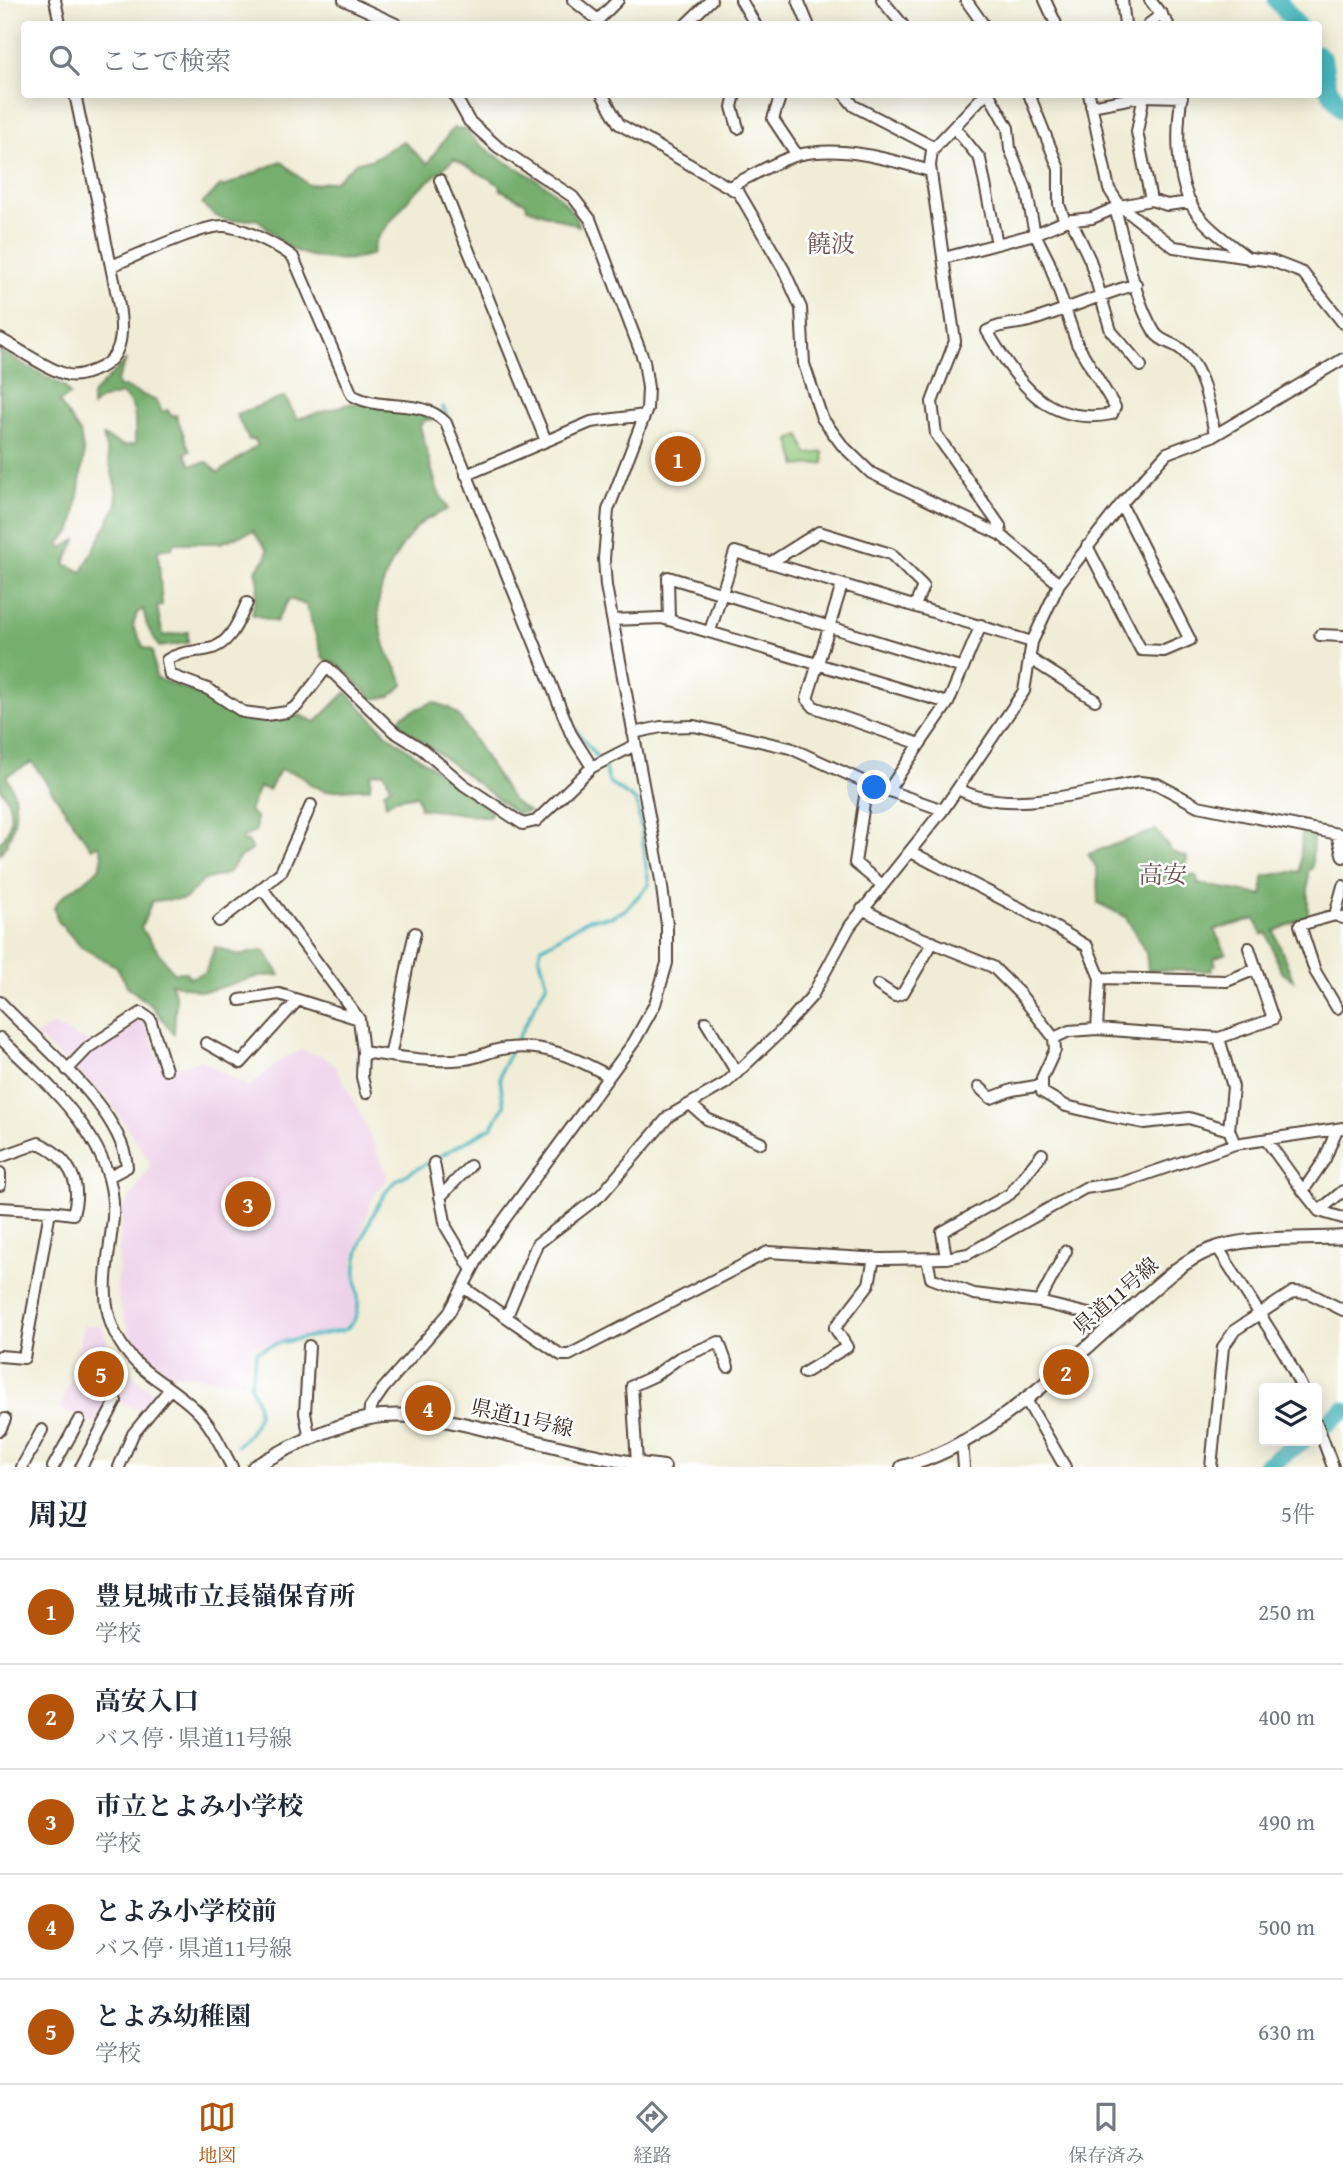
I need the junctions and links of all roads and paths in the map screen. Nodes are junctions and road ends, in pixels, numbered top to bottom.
1 (55, 0) edge
2 (344, 0) edge
3 (573, 0) edge
4 (618, 0) edge
5 (711, 0) edge
6 (741, 0) edge
7 (798, 0) edge
8 (882, 0) edge
9 (966, 0) edge
10 (1045, 0) edge
11 (1122, 0) edge
12 (1150, 0) edge
13 (698, 14) junction
14 (1165, 19) edge
15 (59, 21) edge
16 (390, 21) edge
17 (690, 21) edge
18 (704, 21) edge
19 (753, 21) edge
20 (807, 21) edge
21 (900, 21) edge
22 (981, 21) edge
23 (1055, 21) edge
24 (1125, 21) edge
25 (76, 98) edge
26 (456, 98) edge
27 (604, 98) edge
28 (734, 98) edge
29 (780, 98) edge
30 (847, 98) edge
31 (983, 98) edge
32 (990, 98) edge
33 (1031, 98) edge
34 (1089, 98) edge
35 (1143, 98) edge
36 (1182, 98) edge
37 (738, 128) dead end
38 (955, 128) junction
39 (934, 148) junction
40 (797, 155) junction
41 (930, 171) junction
42 (440, 180) dead end
43 (729, 187) junction
44 (1151, 200) junction
45 (1191, 202) junction
46 (1118, 207) junction
47 (1068, 221) junction
48 (1035, 234) junction
49 (997, 244) junction
50 (944, 258) junction
51 (1249, 259) junction
52 (111, 266) junction
53 (1136, 284) junction
54 (1099, 296) junction
55 (1063, 309) junction
56 (1343, 323) edge
57 (0, 339) edge
58 (1343, 359) edge
59 (1141, 366) dead end
60 (645, 415) junction
61 (1215, 435) junction
62 (546, 441) junction
63 (466, 475) junction
64 (1121, 505) junction
65 (1001, 535) junction
66 (1087, 546) junction
67 (770, 563) junction
68 (1059, 584) junction
69 (842, 585) junction
70 (722, 592) junction
71 (247, 603) dead end
72 (915, 606) junction
73 (613, 620) junction
74 (669, 620) junction
75 (981, 625) junction
76 (829, 626) junction
77 (710, 631) junction
78 (1320, 635) dead end
79 (1343, 636) edge
80 (1032, 642) junction
81 (1030, 658) junction
82 (818, 664) junction
83 (963, 668) junction
84 (1095, 700) dead end
85 (948, 703) junction
86 (633, 733) junction
87 (920, 744) junction
88 (635, 745) junction
89 (592, 767) junction
90 (867, 783) junction
91 (889, 789) junction
92 (958, 789) junction
93 (311, 805) dead end
94 (943, 810) junction
95 (1340, 835) edge
96 (911, 852) junction
97 (1343, 857) edge
98 (883, 884) junction
99 (1343, 886) edge
100 (262, 888) junction
101 (862, 909) junction
102 (1339, 917) edge
103 (219, 922) dead end
104 (415, 933) dead end
105 (933, 942) junction
106 (1249, 948) dead end
107 (1256, 969) junction
108 (1100, 978) junction
109 (878, 985) dead end
110 (240, 1000) dead end
111 (298, 1000) junction
112 (0, 1002) edge
113 (1337, 1008) dead end
114 (359, 1019) junction
115 (706, 1022) dead end
116 (1097, 1029) junction
117 (0, 1038) edge
118 (1054, 1038) junction
119 (1219, 1038) junction
120 (206, 1043) dead end
121 (363, 1052) junction
122 (390, 1056) junction
123 (67, 1070) junction
124 (166, 1070) dead end
125 (737, 1073) junction
126 (609, 1076) junction
127 (1042, 1085) junction
128 (979, 1087) dead end
129 (366, 1093) dead end
130 (690, 1104) junction
131 (1340, 1128) edge
132 (1229, 1130) junction
133 (1267, 1141) junction
134 (761, 1143) dead end
135 (1235, 1144) junction
136 (1042, 1154) dead end
137 (0, 1157) edge
138 (434, 1163) dead end
139 (470, 1166) dead end
140 (0, 1173) edge
141 (110, 1176) junction
142 (0, 1185) edge
143 (1303, 1191) junction
144 (1343, 1191) edge
145 (440, 1197) junction
146 (0, 1208) edge
147 (50, 1211) junction
148 (1319, 1212) junction
149 (1343, 1218) edge
150 (1343, 1237) edge
151 (1218, 1248) junction
152 (1066, 1251) dead end
153 (874, 1258) junction
154 (946, 1258) junction
155 (927, 1259) junction
156 (472, 1270) junction
157 (463, 1287) junction
158 (1039, 1302) junction
159 (1343, 1310) edge
160 (1259, 1313) junction
161 (507, 1316) junction
162 (1113, 1324) junction
163 (309, 1346) dead end
164 (0, 1356) edge
165 (728, 1367) dead end
166 (804, 1373) dead end
167 (1299, 1383) edge
168 (169, 1390) junction
169 (1026, 1398) junction
170 (116, 1401) dead end
171 (369, 1418) junction
172 (5, 1419) dead end
173 (79, 1420) dead end
174 (0, 1430) edge
175 (42, 1430) dead end
176 (1322, 1438) edge
177 (310, 1440) junction
178 (962, 1441) junction
179 (637, 1463) junction
180 (1332, 1466) edge
181 (22, 1467) edge
182 (53, 1467) edge
183 (81, 1467) edge
184 (119, 1467) edge
185 (232, 1467) edge
186 (254, 1467) edge
187 (664, 1467) edge
188 (902, 1467) edge
189 (964, 1467) edge
190 (1065, 1467) edge
191 (1211, 1467) edge

1 - 15 street
2 - 16 street
3 - 4 street
5 - 13 street
6 - 19 street
7 - 20 street
8 - 21 street
9 - 22 street
10 - 23 street
11 - 24 street
12 - 14 street
13 - 17 street
13 - 18 street
25 - 52 street
26 - 60 street
27 - 43 street
28 - 37 street
29 - 40 street
30 - 39 street
31 - 38 street
32 - 48 street
33 - 47 street
34 - 46 street
35 - 44 street
36 - 45 street
38 - 39 street
38 - 49 street
39 - 41 street
40 - 41 street
40 - 43 street
41 - 50 street
42 - 62 street
43 - 65 street
44 - 45 street
44 - 46 street
45 - 51 street
46 - 47 street
46 - 51 street
46 - 53 street
47 - 48 street
47 - 54 street
48 - 49 street
48 - 55 street
49 - 50 street
50 - 65 street
51 - 56 street
52 - 57 street
52 - 63 street
53 - 54 street
53 - 61 street
54 - 55 street
54 - 59 street
55 - 55 street
58 - 61 street
60 - 62 street
60 - 73 street
61 - 64 street
62 - 63 street
63 - 89 street
64 - 66 street
64 - 66 street
65 - 68 street
66 - 68 street
67 - 69 street
67 - 70 street
67 - 72 street
68 - 80 street
69 - 72 street
69 - 76 street
70 - 74 street
70 - 76 street
70 - 77 street
71 - 89 street
72 - 75 street
73 - 74 street
73 - 86 street
74 - 77 street
75 - 80 street
75 - 83 street
76 - 82 street
76 - 83 street
77 - 82 street
78 - 79 street
80 - 81 street
81 - 84 street
81 - 92 street
82 - 85 street
82 - 87 street
83 - 85 street
85 - 87 street
86 - 88 street
86 - 90 street
87 - 91 street
88 - 89 street
88 - 126 street
90 - 91 street
90 - 98 street
91 - 94 street
92 - 94 street
92 - 95 street
93 - 100 street
94 - 96 street
95 - 97 street
96 - 98 street
96 - 108 street
98 - 101 street
99 - 102 street
100 - 103 street
100 - 114 street
101 - 105 street
101 - 125 street
102 - 113 street
104 - 122 street
105 - 109 street
105 - 118 street
106 - 107 street
107 - 108 street
107 - 119 street
108 - 116 street
110 - 111 street
111 - 114 street
111 - 120 street
112 - 123 street
114 - 121 street
115 - 125 street
116 - 118 street
116 - 119 street
117 - 141 street
118 - 127 street
119 - 132 street
121 - 122 street
121 - 129 street
122 - 126 street
123 - 124 street
123 - 141 street
125 - 130 street
126 - 156 street
127 - 128 street
127 - 132 street
130 - 134 street
130 - 161 street
131 - 133 street
131 - 143 street
132 - 135 street
133 - 135 street
133 - 143 street
135 - 154 street
136 - 154 street
137 - 147 street
138 - 145 street
139 - 145 street
140 - 142 street
141 - 168 street
143 - 148 street
144 - 148 street
145 - 156 street
146 - 147 street
147 - 164 street
148 - 149 street
150 - 151 main road, 県道11号線
151 - 160 street
151 - 162 main road, 県道11号線
152 - 158 street
153 - 155 street
153 - 161 street
153 - 166 street
154 - 155 street
155 - 158 street
156 - 157 street
157 - 161 street
157 - 171 street
158 - 162 street
159 - 160 street
160 - 167 street
160 - 191 street
162 - 169 main road, 県道11号線
163 - 177 street
165 - 179 street
168 - 184 street
168 - 185 street
169 - 178 main road, 県道11号線
169 - 190 street
170 - 183 street
171 - 177 main road, 県道11号線
171 - 179 main road, 県道11号線
172 - 174 street
173 - 182 street
175 - 181 street
176 - 180 street
177 - 186 main road, 県道11号線
178 - 188 main road, 県道11号線
178 - 189 street
179 - 187 main road, 県道11号線

